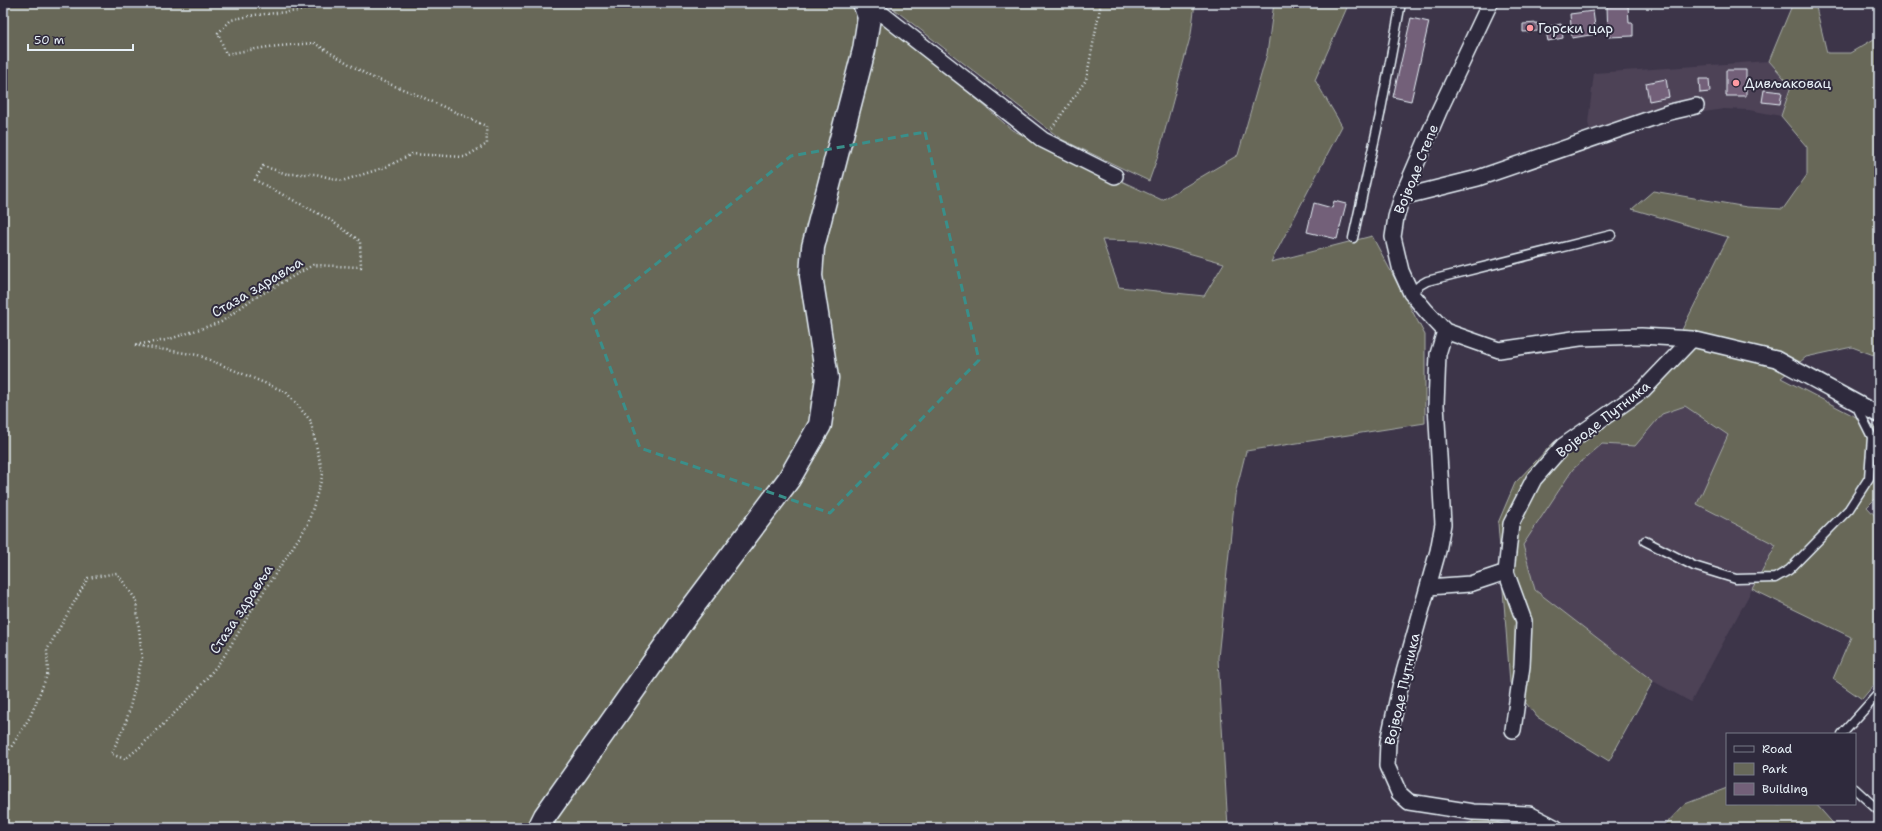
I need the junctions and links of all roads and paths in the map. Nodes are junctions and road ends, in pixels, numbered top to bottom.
1 (328, 3) edge
2 (864, 3) edge
3 (868, 3) edge
4 (1101, 3) edge
5 (1400, 3) edge
6 (1490, 3) edge
7 (1696, 106) dead end
8 (1043, 140) junction
9 (1115, 176) dead end
10 (1402, 196) junction
11 (1611, 235) dead end
12 (1352, 238) dead end
13 (1412, 293) junction
14 (1445, 331) junction
15 (1692, 339) junction
16 (1854, 401) junction
17 (1879, 415) edge
18 (1645, 541) dead end
19 (1506, 572) junction
20 (1428, 587) junction
21 (1879, 693) edge
22 (1513, 730) dead end
23 (1843, 733) edge
24 (3, 760) edge
25 (1856, 790) edge
26 (1879, 811) edge
27 (539, 828) edge
28 (1556, 828) edge

1 - 24 path, Стаза здравља
2 - 27 street
3 - 8 street
4 - 8 path
5 - 12 lane
6 - 10 street, Војводе Степе
7 - 10 street
8 - 9 street
10 - 13 street, Војводе Степе
11 - 13 lane
13 - 14 street, Војводе Степе
14 - 15 street
14 - 20 street, Војводе Путника
15 - 16 street
15 - 19 street, Војводе Путника
16 - 17 street
16 - 18 lane
19 - 20 street
19 - 22 street, Војводе Путника
20 - 28 street, Војводе Путника
21 - 23 lane
25 - 26 lane

